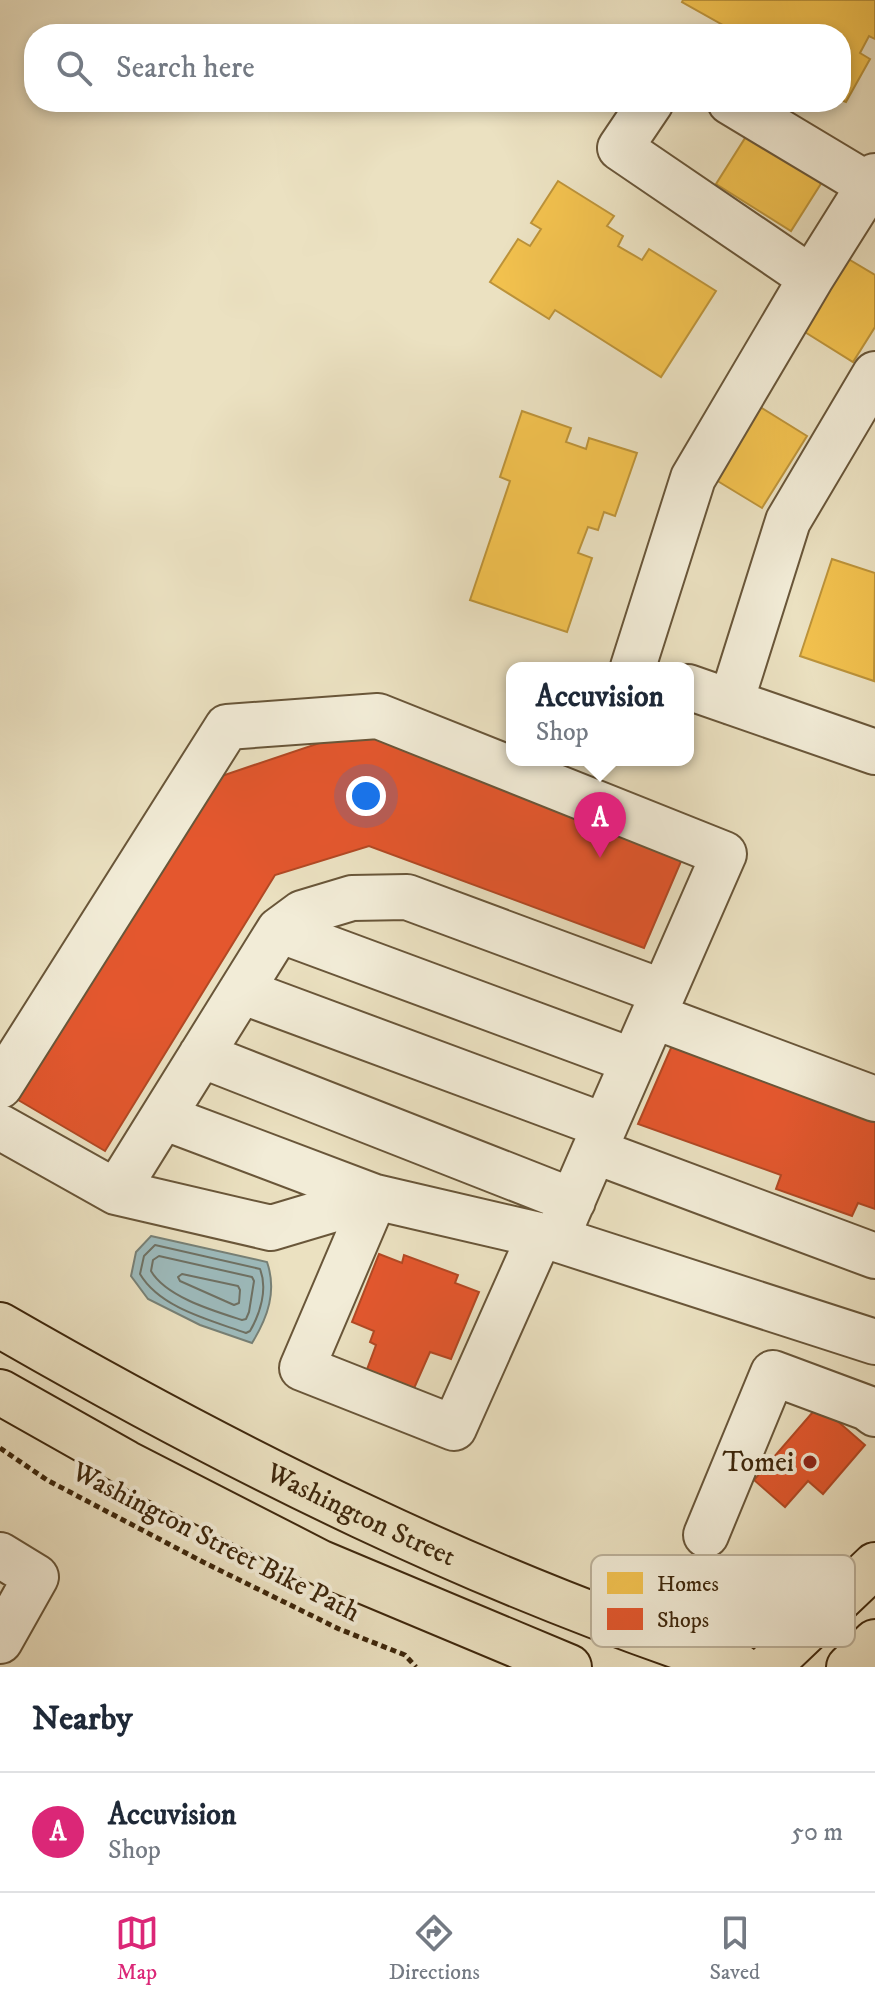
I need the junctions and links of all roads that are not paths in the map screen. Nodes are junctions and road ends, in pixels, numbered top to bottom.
1 (644, 112) edge
2 (748, 112) edge
3 (873, 183) edge
4 (811, 278) junction
5 (875, 374) edge
6 (635, 662) edge
7 (694, 689) edge
8 (731, 702) junction
9 (875, 752) edge
10 (279, 930) junction
11 (241, 991) junction
12 (658, 1004) junction
13 (201, 1055) junction
14 (633, 1061) junction
15 (0, 1086) edge
16 (875, 1099) edge
17 (163, 1117) junction
18 (4, 1138) edge
19 (600, 1139) junction
20 (116, 1192) junction
21 (375, 1197) junction
22 (556, 1225) junction
23 (875, 1256) edge
24 (0, 1325) edge
25 (875, 1342) edge
26 (0, 1392) edge
27 (875, 1414) edge
28 (706, 1535) dead end
29 (0, 1555) edge
30 (875, 1565) edge
31 (855, 1584) edge
32 (591, 1612) edge
33 (0, 1641) edge
34 (875, 1642) edge
35 (686, 1647) edge
36 (789, 1647) edge
37 (0, 1656) edge
38 (10, 1667) edge
39 (569, 1667) edge
40 (740, 1667) edge
41 (768, 1667) edge
42 (849, 1667) edge

1 - 4 lane
2 - 3 lane
3 - 4 lane
4 - 6 lane
5 - 8 lane
7 - 8 lane
8 - 9 lane
10 - 11 lane
10 - 12 lane
10 - 14 lane
11 - 13 lane
11 - 19 lane
12 - 14 lane
12 - 15 lane
12 - 16 lane
13 - 17 lane
13 - 22 lane
14 - 19 lane
17 - 20 lane
17 - 21 lane
18 - 20 lane
19 - 22 lane
19 - 23 lane
20 - 21 lane
21 - 22 lane
21 - 22 lane
22 - 25 lane
24 - 32 main road, Washington Street
26 - 39 main road, Washington Street
27 - 28 lane
29 - 33 lane
30 - 31 main road
34 - 42 main road
35 - 40 main road, Washington Street
36 - 41 main road
37 - 38 lane

